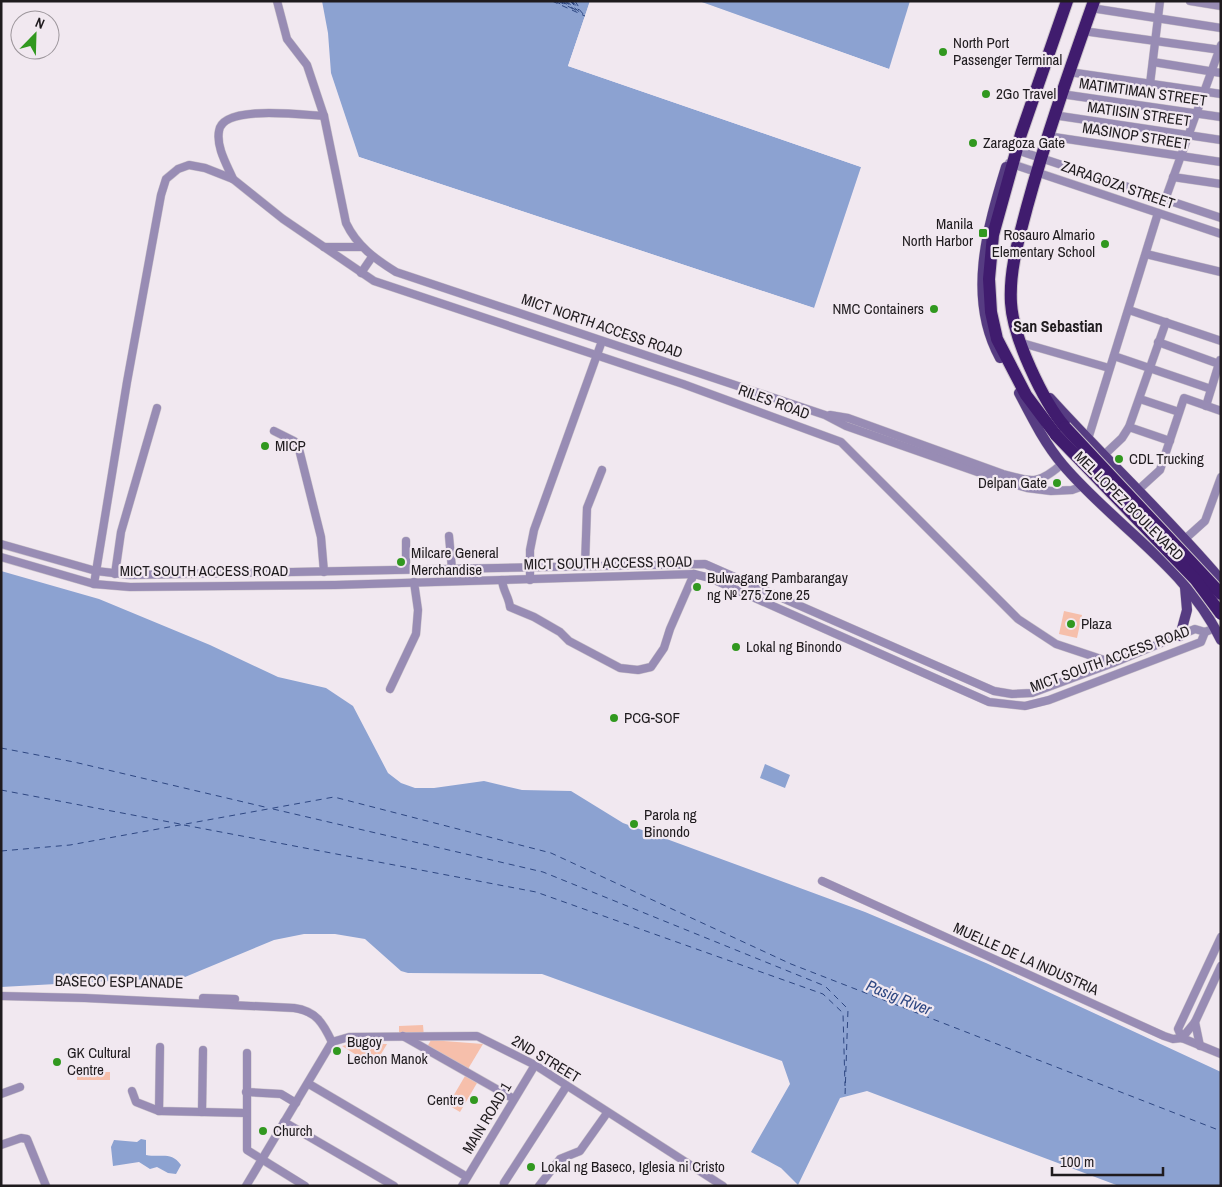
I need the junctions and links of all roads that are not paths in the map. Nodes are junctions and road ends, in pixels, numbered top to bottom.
1 (277, 1) edge
2 (1067, 1) edge
3 (1160, 1) edge
4 (1190, 1) edge
5 (1092, 5) edge
6 (1221, 6) edge
7 (1158, 19) junction
8 (1221, 28) edge
9 (1083, 31) junction
10 (1156, 40) junction
11 (1220, 48) edge
12 (1153, 62) junction
13 (1069, 72) junction
14 (1212, 72) junction
15 (1221, 73) edge
16 (1150, 84) junction
17 (1205, 92) junction
18 (1061, 94) junction
19 (1221, 94) edge
20 (1198, 113) junction
21 (1054, 115) junction
22 (324, 116) junction
23 (1221, 116) edge
24 (1189, 135) junction
25 (1047, 136) junction
26 (1221, 140) edge
27 (1014, 149) junction
28 (1040, 157) junction
29 (1181, 157) junction
30 (1221, 162) edge
31 (1010, 163) junction
32 (1036, 172) junction
33 (1173, 177) junction
34 (233, 179) junction
35 (1221, 184) edge
36 (1165, 200) junction
37 (1158, 213) junction
38 (1221, 218) edge
39 (1221, 234) edge
40 (322, 247) junction
41 (362, 247) junction
42 (1146, 254) junction
43 (372, 256) junction
44 (1221, 272) edge
45 (361, 273) junction
46 (1129, 310) junction
47 (1166, 322) junction
48 (602, 341) junction
49 (1221, 341) edge
50 (1022, 342) junction
51 (1158, 342) junction
52 (596, 355) junction
53 (1114, 356) junction
54 (1220, 361) edge
55 (1109, 368) junction
56 (1150, 368) junction
57 (1039, 387) junction
58 (1211, 389) junction
59 (1140, 398) junction
60 (1206, 406) junction
61 (157, 408) dead end
62 (1221, 411) edge
63 (1179, 412) junction
64 (825, 415) junction
65 (1129, 427) junction
66 (274, 431) dead end
67 (1060, 431) junction
68 (1088, 439) junction
69 (1170, 440) junction
70 (1103, 456) junction
71 (1062, 464) junction
72 (602, 470) dead end
73 (1221, 477) edge
74 (1083, 486) junction
75 (1137, 491) junction
76 (449, 536) dead end
77 (1185, 539) junction
78 (406, 541) dead end
79 (1, 544) edge
80 (1, 557) edge
81 (1206, 562) junction
82 (585, 565) junction
83 (530, 567) junction
84 (406, 569) junction
85 (421, 569) junction
86 (452, 569) junction
87 (96, 571) junction
88 (264, 572) junction
89 (324, 572) junction
90 (115, 574) junction
91 (694, 574) junction
92 (502, 580) junction
93 (530, 580) junction
94 (1221, 580) edge
95 (418, 582) junction
96 (94, 584) junction
97 (265, 585) junction
98 (1184, 585) junction
99 (1221, 594) edge
100 (1221, 614) edge
101 (1218, 627) edge
102 (1205, 632) junction
103 (1180, 636) junction
104 (1221, 640) edge
105 (1113, 664) junction
106 (390, 689) dead end
107 (1045, 689) junction
108 (1049, 700) junction
109 (822, 882) dead end
110 (1221, 938) edge
111 (1221, 966) edge
112 (1205, 970) junction
113 (1216, 975) junction
114 (1, 995) edge
115 (236, 999) dead end
116 (1196, 1022) junction
117 (403, 1036) junction
118 (1182, 1038) junction
119 (332, 1042) junction
120 (1200, 1046) junction
121 (160, 1047) dead end
122 (203, 1050) dead end
123 (247, 1053) dead end
124 (1221, 1054) edge
125 (534, 1065) junction
126 (309, 1084) junction
127 (20, 1087) dead end
128 (566, 1087) junction
129 (132, 1091) dead end
130 (246, 1092) junction
131 (1, 1094) edge
132 (514, 1099) junction
133 (296, 1103) junction
134 (159, 1111) junction
135 (202, 1112) junction
136 (246, 1113) junction
137 (607, 1113) junction
138 (284, 1122) junction
139 (1, 1145) edge
140 (261, 1160) junction
141 (467, 1177) junction
142 (504, 1183) dead end
143 (46, 1186) edge
144 (246, 1186) edge
145 (305, 1186) edge
146 (394, 1186) edge
147 (462, 1186) edge
148 (540, 1186) edge
149 (722, 1186) edge

1 - 22 street, MICT NORTH ACCESS ROAD
2 - 27 highway, MEL LOPEZ BOULEVARD
3 - 7 street
4 - 6 street
5 - 7 street
5 - 9 highway, MEL LOPEZ BOULEVARD
7 - 8 street
7 - 10 street
9 - 10 street
9 - 13 highway, MEL LOPEZ BOULEVARD
10 - 11 street
10 - 12 street
11 - 14 street
12 - 14 street
12 - 16 street
13 - 16 street
13 - 18 highway, MEL LOPEZ BOULEVARD
14 - 15 street
14 - 17 street
16 - 17 street
17 - 19 street
17 - 20 street
18 - 20 street, MATIMTIMAN STREET
18 - 21 highway, MEL LOPEZ BOULEVARD
20 - 23 street, MATIMTIMAN STREET
20 - 24 street
21 - 24 street, MATIISIN STREET
21 - 25 highway, MEL LOPEZ BOULEVARD
22 - 34 street
22 - 41 street, MICT NORTH ACCESS ROAD
24 - 26 street, MATIISIN STREET
24 - 29 street
25 - 28 highway, MEL LOPEZ BOULEVARD
25 - 29 street, MASINOP STREET
27 - 28 street, ZARAGOZA STREET
27 - 31 highway, MEL LOPEZ BOULEVARD
28 - 32 highway, MEL LOPEZ BOULEVARD
28 - 36 street, ZARAGOZA STREET
29 - 30 street, MASINOP STREET
29 - 33 street
31 - 32 street, ZARAGOZA STREET
31 - 67 highway, MEL LOPEZ BOULEVARD
31 - 71 main road, MEL LOPEZ BOULEVARD
32 - 37 street, ZARAGOZA STREET
32 - 50 highway, MEL LOPEZ BOULEVARD
33 - 35 street
33 - 36 street
34 - 40 street, RILES ROAD
34 - 87 street
36 - 38 street, ZARAGOZA STREET
37 - 39 street, ZARAGOZA STREET
37 - 42 street
40 - 41 street
40 - 45 street, RILES ROAD
41 - 43 street, MICT NORTH ACCESS ROAD
42 - 44 street
42 - 46 street
43 - 45 street
43 - 48 street, MICT NORTH ACCESS ROAD
45 - 52 street, RILES ROAD
46 - 47 street
46 - 53 street
47 - 49 street
47 - 51 street
48 - 52 street
48 - 64 street, MICT NORTH ACCESS ROAD
50 - 55 street
50 - 57 highway, MEL LOPEZ BOULEVARD
51 - 54 street
51 - 56 street
52 - 83 street
52 - 105 street, RILES ROAD
53 - 55 street
53 - 56 street
54 - 58 street
55 - 68 street
56 - 58 street
56 - 59 street
57 - 67 highway, MEL LOPEZ BOULEVARD
57 - 68 main road, MEL LOPEZ BOULEVARD
58 - 60 street
59 - 63 street
59 - 65 street
60 - 62 street
60 - 63 street
61 - 90 street
63 - 69 street
64 - 71 street, MICT NORTH ACCESS ROAD
64 - 74 street, MICT NORTH ACCESS ROAD
65 - 69 street
65 - 70 street
66 - 89 street
67 - 99 highway, MEL LOPEZ BOULEVARD, bridge
67 - 100 highway, MEL LOPEZ BOULEVARD, bridge
68 - 70 main road, MEL LOPEZ BOULEVARD
69 - 75 street
70 - 75 main road, MEL LOPEZ BOULEVARD
71 - 74 main road, MEL LOPEZ BOULEVARD
72 - 82 street
73 - 77 street
74 - 98 main road, MEL LOPEZ BOULEVARD
75 - 77 main road, MEL LOPEZ BOULEVARD
76 - 86 street
77 - 81 main road, MEL LOPEZ BOULEVARD
78 - 84 street
79 - 87 street, MICT SOUTH ACCESS ROAD
80 - 96 street, MICT SOUTH ACCESS ROAD
81 - 94 main road, MEL LOPEZ BOULEVARD
81 - 98 main road
82 - 83 street, MICT SOUTH ACCESS ROAD
82 - 107 street, MICT SOUTH ACCESS ROAD
83 - 86 street, MICT SOUTH ACCESS ROAD
83 - 93 street
84 - 85 street, MICT SOUTH ACCESS ROAD
84 - 89 street, MICT SOUTH ACCESS ROAD
85 - 86 street, MICT SOUTH ACCESS ROAD
85 - 95 street
87 - 90 street, MICT SOUTH ACCESS ROAD
87 - 96 street
88 - 89 street, MICT SOUTH ACCESS ROAD
88 - 90 street, MICT SOUTH ACCESS ROAD
88 - 97 street
91 - 92 street
91 - 93 street, MICT SOUTH ACCESS ROAD
91 - 108 street, MICT SOUTH ACCESS ROAD
92 - 93 street, MICT SOUTH ACCESS ROAD
92 - 95 street, MICT SOUTH ACCESS ROAD
95 - 97 street, MICT SOUTH ACCESS ROAD
95 - 106 street
96 - 97 street, MICT SOUTH ACCESS ROAD
98 - 101 main road, MEL LOPEZ BOULEVARD
98 - 103 main road
101 - 102 street, MICT SOUTH ACCESS ROAD
101 - 104 main road, MEL LOPEZ BOULEVARD
102 - 103 street, MICT SOUTH ACCESS ROAD
102 - 108 street, MICT SOUTH ACCESS ROAD
103 - 105 street, MICT SOUTH ACCESS ROAD
105 - 107 street, MICT SOUTH ACCESS ROAD
107 - 108 street
109 - 118 street, MUELLE DE LA INDUSTRIA
110 - 112 street
111 - 113 street
112 - 113 street
112 - 118 street
113 - 116 street
114 - 115 street, BASECO ESPLANADE
114 - 119 street
116 - 118 street
116 - 120 street
117 - 119 street, 2ND STREET
117 - 125 street, 2ND STREET
117 - 132 street
118 - 120 street, MUELLE DE LA INDUSTRIA
119 - 126 street
120 - 124 street, MUELLE DE LA INDUSTRIA
121 - 134 street
122 - 135 street
123 - 130 street
125 - 128 street, 2ND STREET
125 - 132 street, MAIN ROAD 1
126 - 133 street
126 - 141 street
127 - 131 street
128 - 137 street, 2ND STREET
128 - 142 street
129 - 134 street
130 - 133 street
130 - 136 street
132 - 141 street, MAIN ROAD 1
133 - 138 street
134 - 135 street
135 - 136 street
136 - 140 street
137 - 148 street
137 - 149 street, 2ND STREET
138 - 140 street
138 - 146 street
139 - 143 street
140 - 144 street
140 - 145 street
141 - 147 street, MAIN ROAD 1

